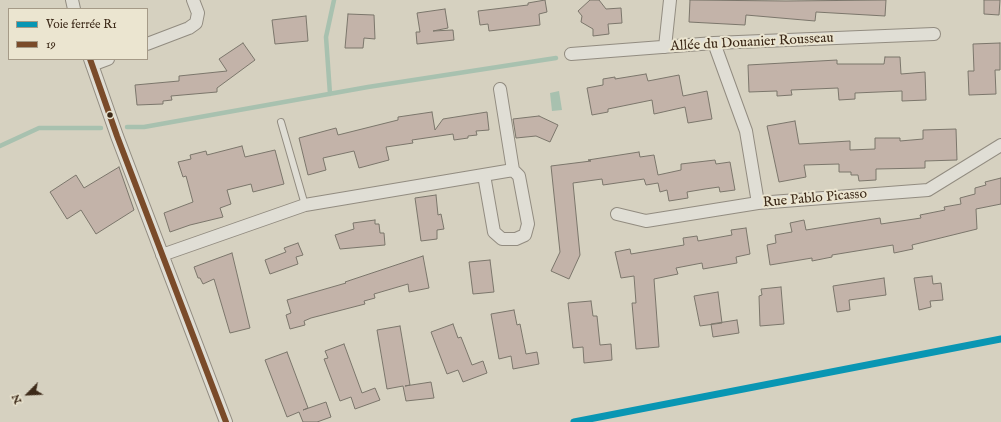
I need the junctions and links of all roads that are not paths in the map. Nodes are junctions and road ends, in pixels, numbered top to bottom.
1 (193, 0) edge
2 (670, 0) edge
3 (934, 34) dead end
4 (714, 43) junction
5 (148, 44) edge
6 (665, 47) junction
7 (571, 54) dead end
8 (102, 60) edge
9 (91, 62) edge
10 (500, 89) dead end
11 (281, 122) dead end
12 (1001, 145) edge
13 (513, 170) junction
14 (484, 175) junction
15 (758, 203) junction
16 (305, 205) junction
17 (617, 214) dead end
18 (162, 255) junction
19 (226, 422) edge

1 - 5 street
2 - 6 street
3 - 4 street, Allée du Douanier Rousseau
4 - 6 street, Allée du Douanier Rousseau
4 - 15 street
6 - 7 street, Allée du Douanier Rousseau
8 - 9 street
9 - 18 street
10 - 13 street
11 - 16 lane
12 - 15 street, Rue Pablo Picasso
13 - 14 street
13 - 14 street
14 - 16 street
15 - 17 street, Rue Pablo Picasso
16 - 18 street
18 - 19 street

